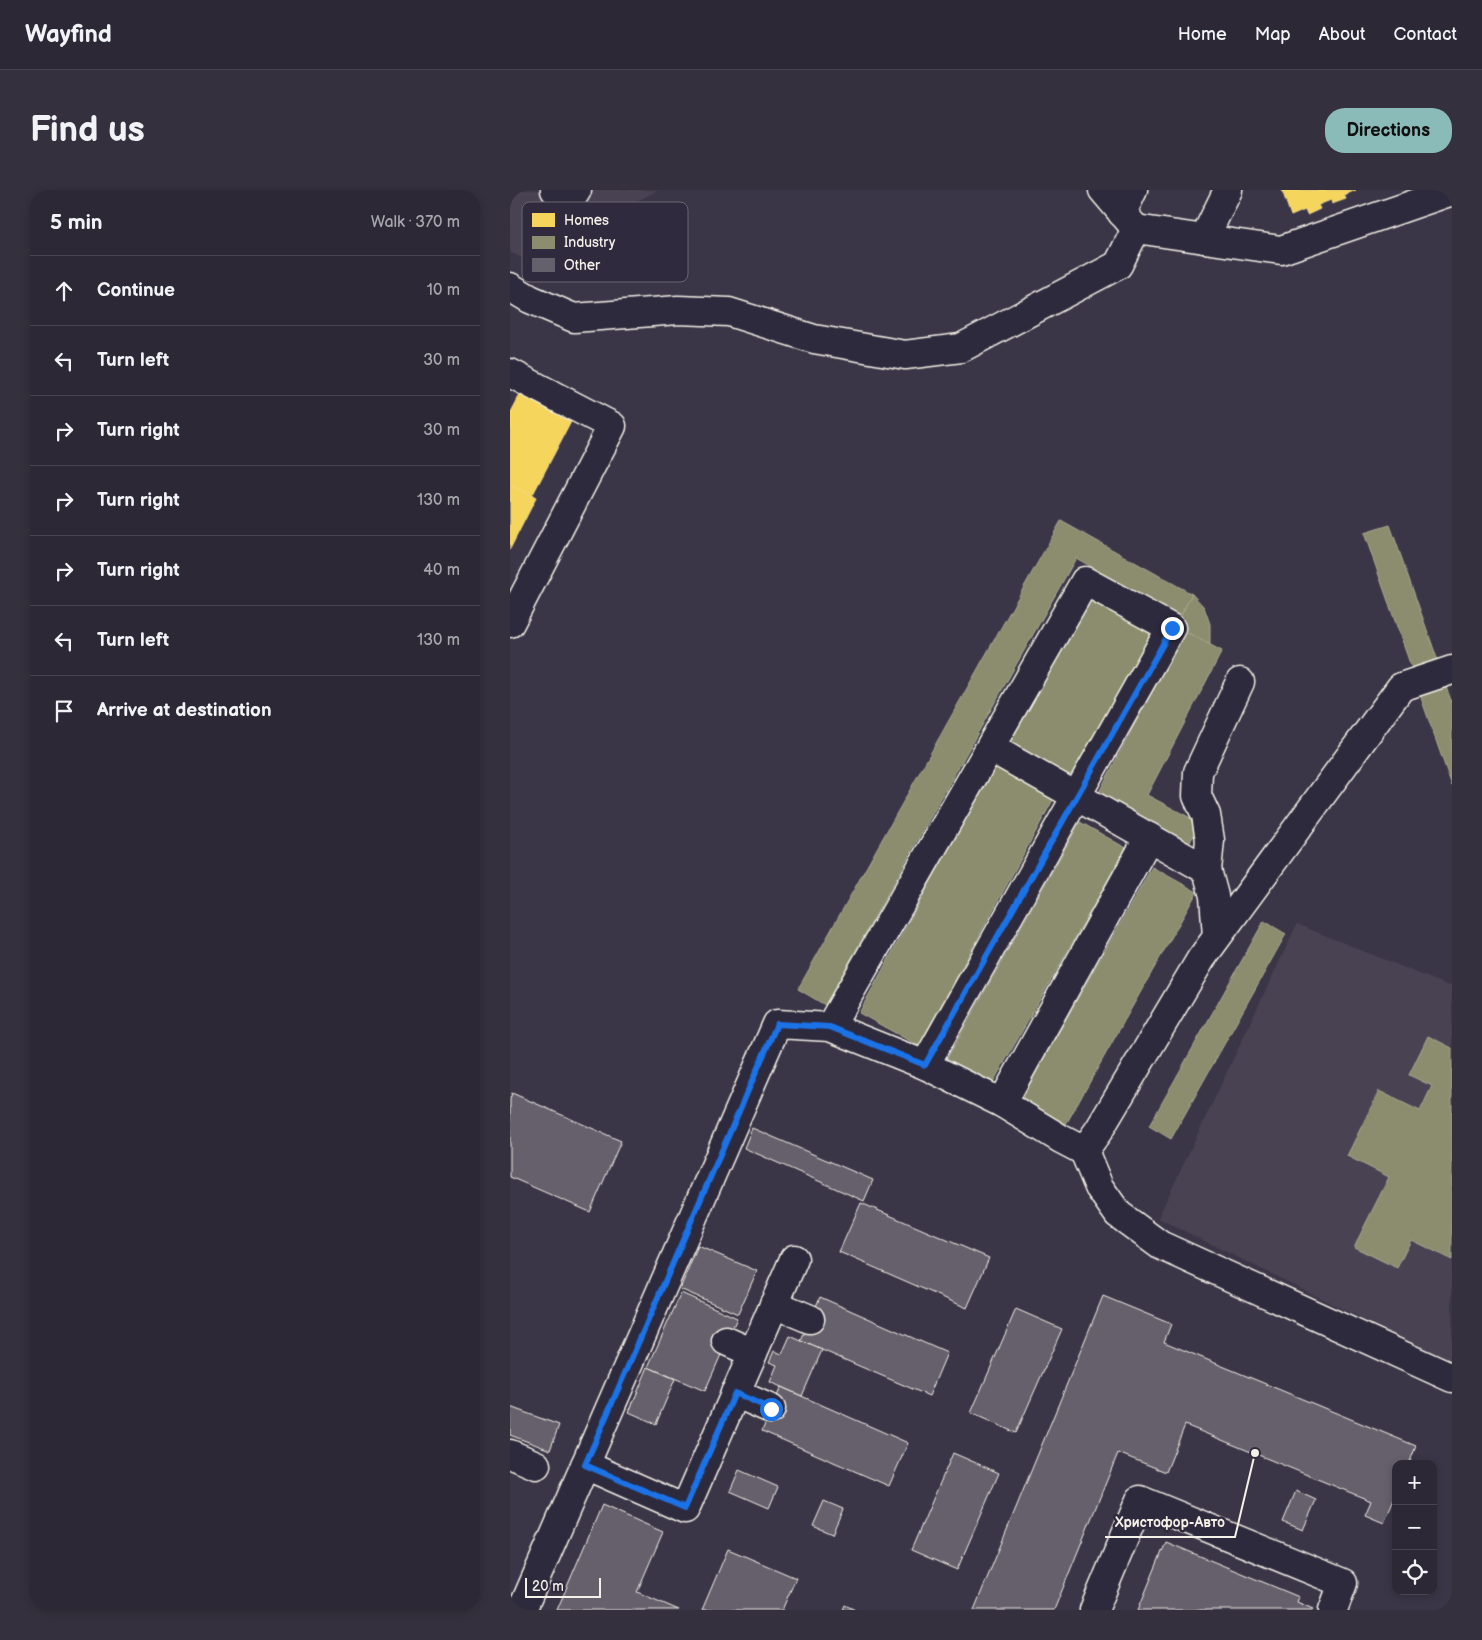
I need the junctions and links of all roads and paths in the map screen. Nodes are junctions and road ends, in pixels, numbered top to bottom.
1 (555, 190) edge
2 (577, 190) edge
3 (1103, 190) edge
4 (1228, 190) edge
5 (1452, 191) edge
6 (1130, 211) edge
7 (1204, 239) junction
8 (510, 287) edge
9 (510, 373) edge
10 (510, 623) edge
11 (1452, 670) edge
12 (1240, 682) dead end
13 (991, 748) junction
14 (1078, 797) junction
15 (1148, 837) junction
16 (1207, 870) junction
17 (1217, 936) junction
18 (830, 1027) junction
19 (925, 1065) junction
20 (1002, 1103) junction
21 (1084, 1151) junction
22 (794, 1259) dead end
23 (774, 1304) junction
24 (810, 1319) dead end
25 (726, 1341) dead end
26 (753, 1353) junction
27 (1452, 1378) edge
28 (735, 1393) junction
29 (771, 1409) dead end
30 (510, 1454) edge
31 (536, 1465) dead end
32 (585, 1465) junction
33 (522, 1610) edge
34 (1094, 1610) edge
35 (1333, 1610) edge

1 - 2 street
3 - 6 street
4 - 7 street
5 - 7 street
6 - 7 street
6 - 8 street
9 - 10 street
11 - 17 street
12 - 16 street
13 - 14 street
13 - 14 street
13 - 18 street
14 - 15 street
14 - 19 street
15 - 16 street
15 - 20 street
16 - 17 street
17 - 21 street
18 - 19 street
18 - 32 street
19 - 20 street
20 - 21 street
21 - 27 street
22 - 23 street
23 - 24 street
23 - 26 street
25 - 26 street
26 - 28 street
28 - 29 street
28 - 32 street
30 - 31 street
32 - 33 street
34 - 35 street

